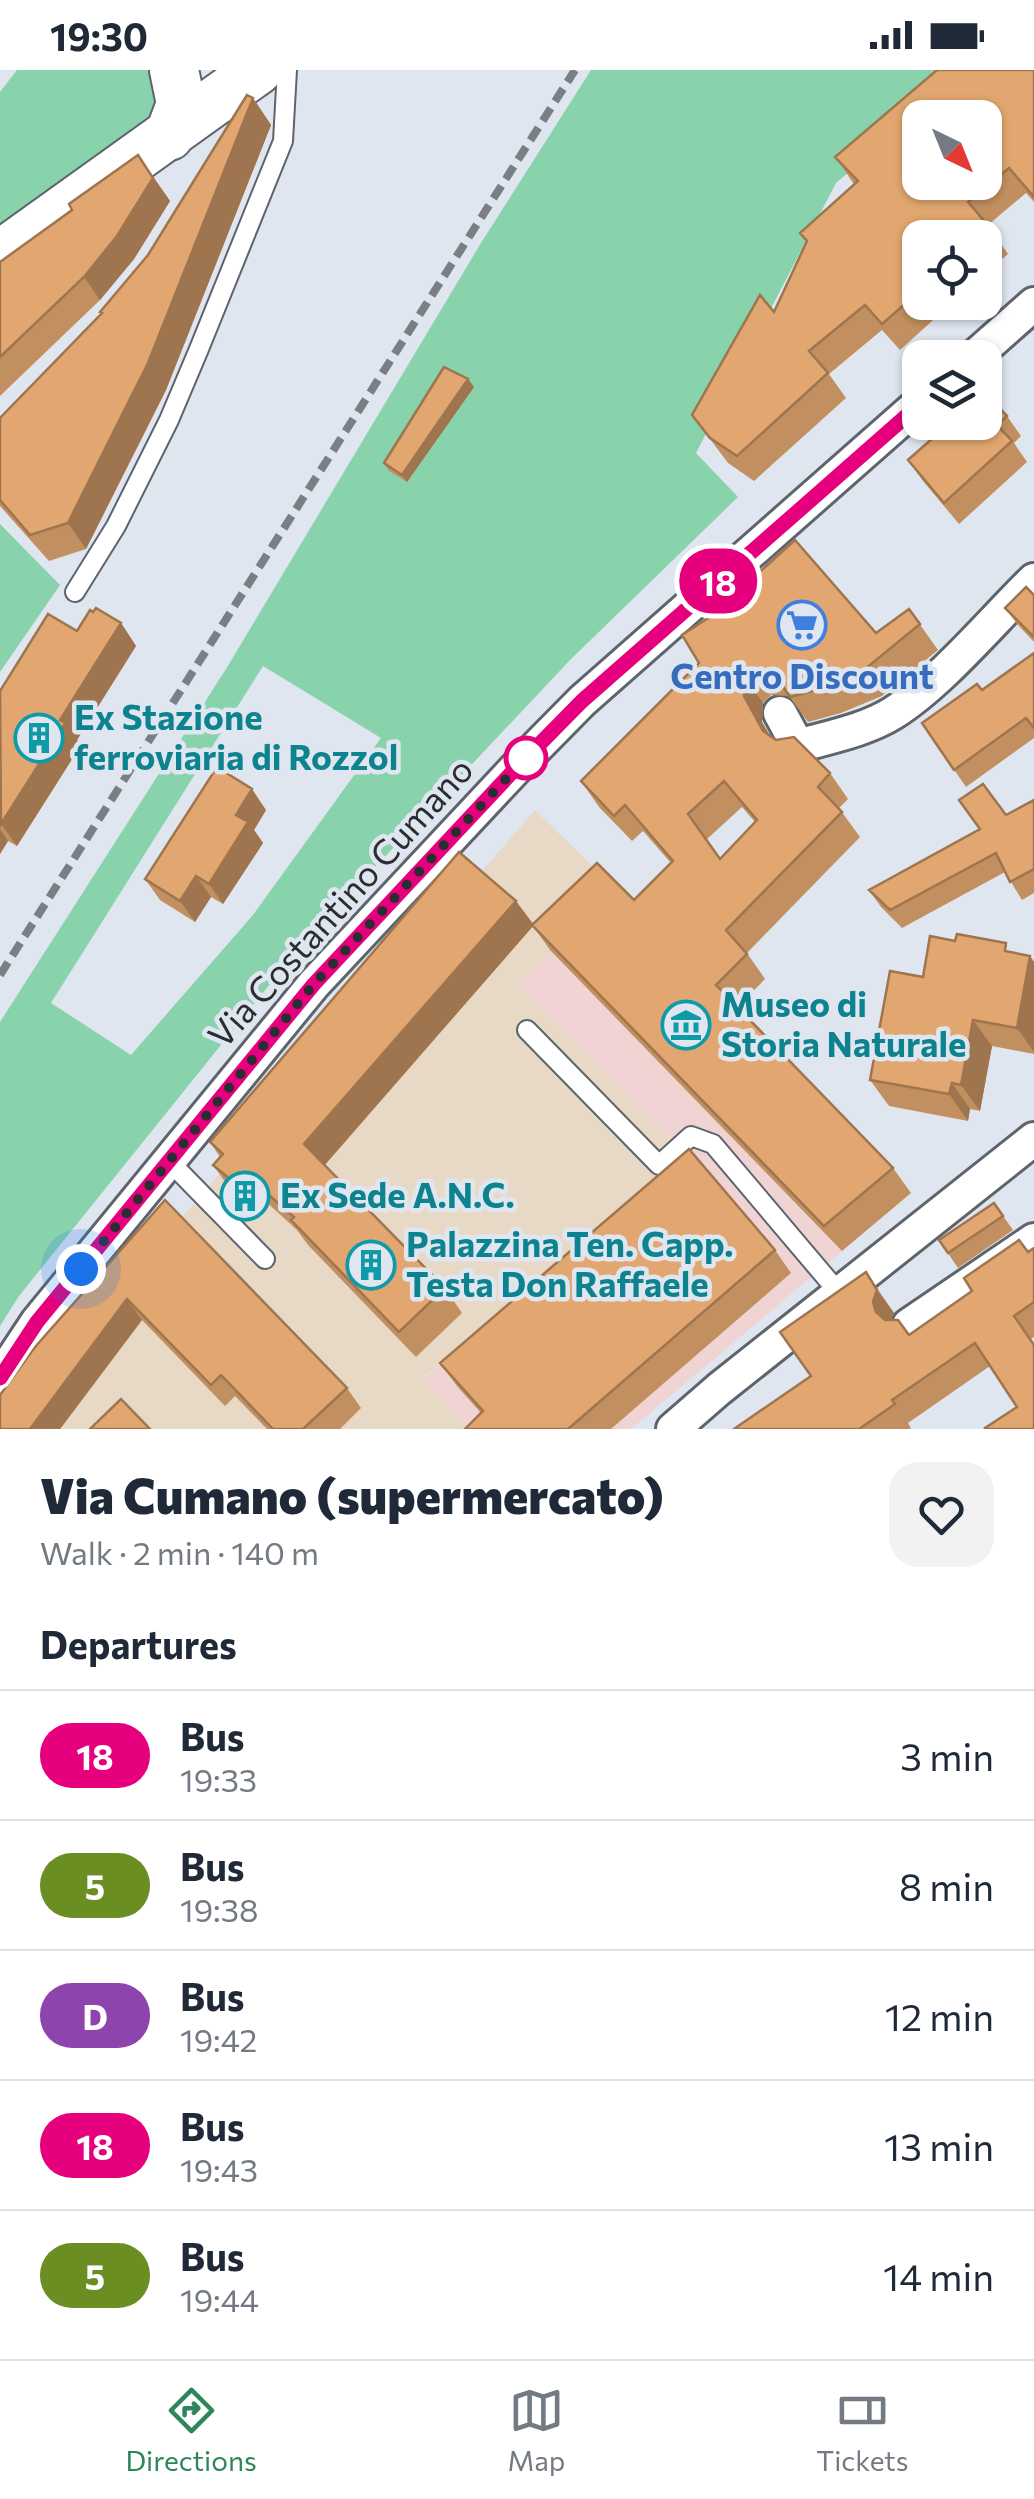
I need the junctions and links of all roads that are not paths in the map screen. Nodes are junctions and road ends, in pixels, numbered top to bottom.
1 (174, 70) edge
2 (258, 70) edge
3 (274, 70) edge
4 (287, 70) edge
5 (245, 118) edge
6 (169, 136) junction
7 (0, 254) edge
8 (1034, 304) edge
9 (993, 340) edge
10 (902, 420) edge
11 (1034, 580) edge
12 (75, 592) dead end
13 (780, 713) edge
14 (527, 1030) dead end
15 (1034, 1139) edge
16 (169, 1161) junction
17 (1034, 1240) edge
18 (265, 1259) dead end
19 (839, 1293) junction
20 (909, 1326) dead end
21 (0, 1378) edge
22 (673, 1429) edge

1 - 6 street
2 - 6 street
3 - 5 street
4 - 12 lane
6 - 7 street
8 - 9 street
10 - 16 street, Via Costantino Cumano
11 - 13 street
14 - 19 lane
15 - 19 street
16 - 18 lane
16 - 21 street, Via Costantino Cumano
17 - 20 street
19 - 22 street

